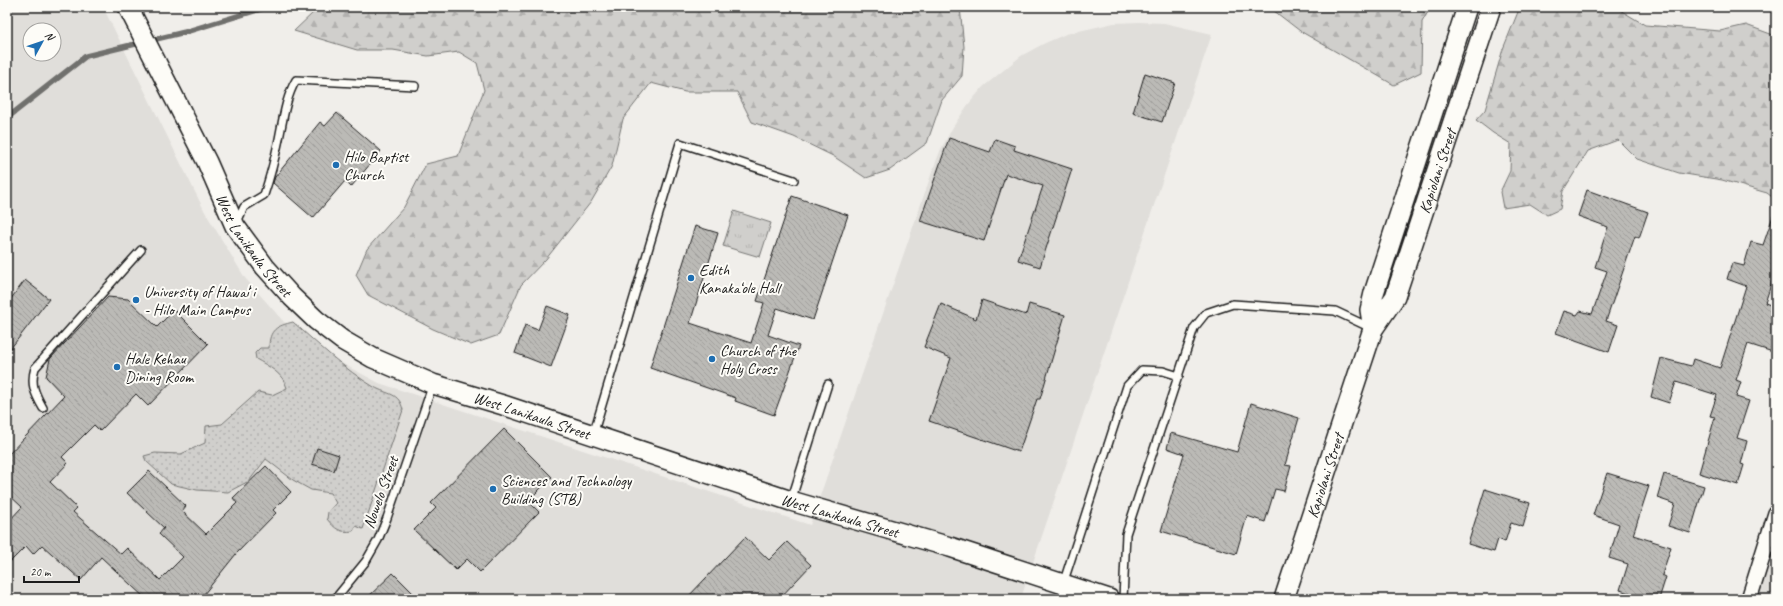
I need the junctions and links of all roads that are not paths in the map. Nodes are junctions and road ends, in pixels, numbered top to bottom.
1 (128, 7) edge
2 (1467, 7) edge
3 (1491, 7) edge
4 (415, 86) dead end
5 (794, 180) dead end
6 (235, 226) junction
7 (141, 250) dead end
8 (1373, 329) junction
9 (1179, 376) junction
10 (433, 384) junction
11 (828, 384) dead end
12 (43, 408) dead end
13 (593, 435) junction
14 (791, 501) junction
15 (1776, 513) edge
16 (1063, 584) junction
17 (335, 599) edge
18 (1109, 599) edge
19 (1123, 599) edge
20 (1284, 599) edge
21 (1749, 599) edge

1 - 6 street, West Lanikaula Street
2 - 8 street, Kapiolani Street
3 - 8 street, Kapiolani Street
4 - 6 lane
5 - 13 lane
6 - 10 street, West Lanikaula Street
7 - 12 lane
8 - 9 lane
8 - 20 street, Kapiolani Street
9 - 16 lane
9 - 19 lane
10 - 13 street, West Lanikaula Street
10 - 17 lane, Nowelo Street
11 - 14 lane
13 - 14 street, West Lanikaula Street
14 - 16 street, West Lanikaula Street
15 - 21 street
16 - 18 street, West Lanikaula Street

